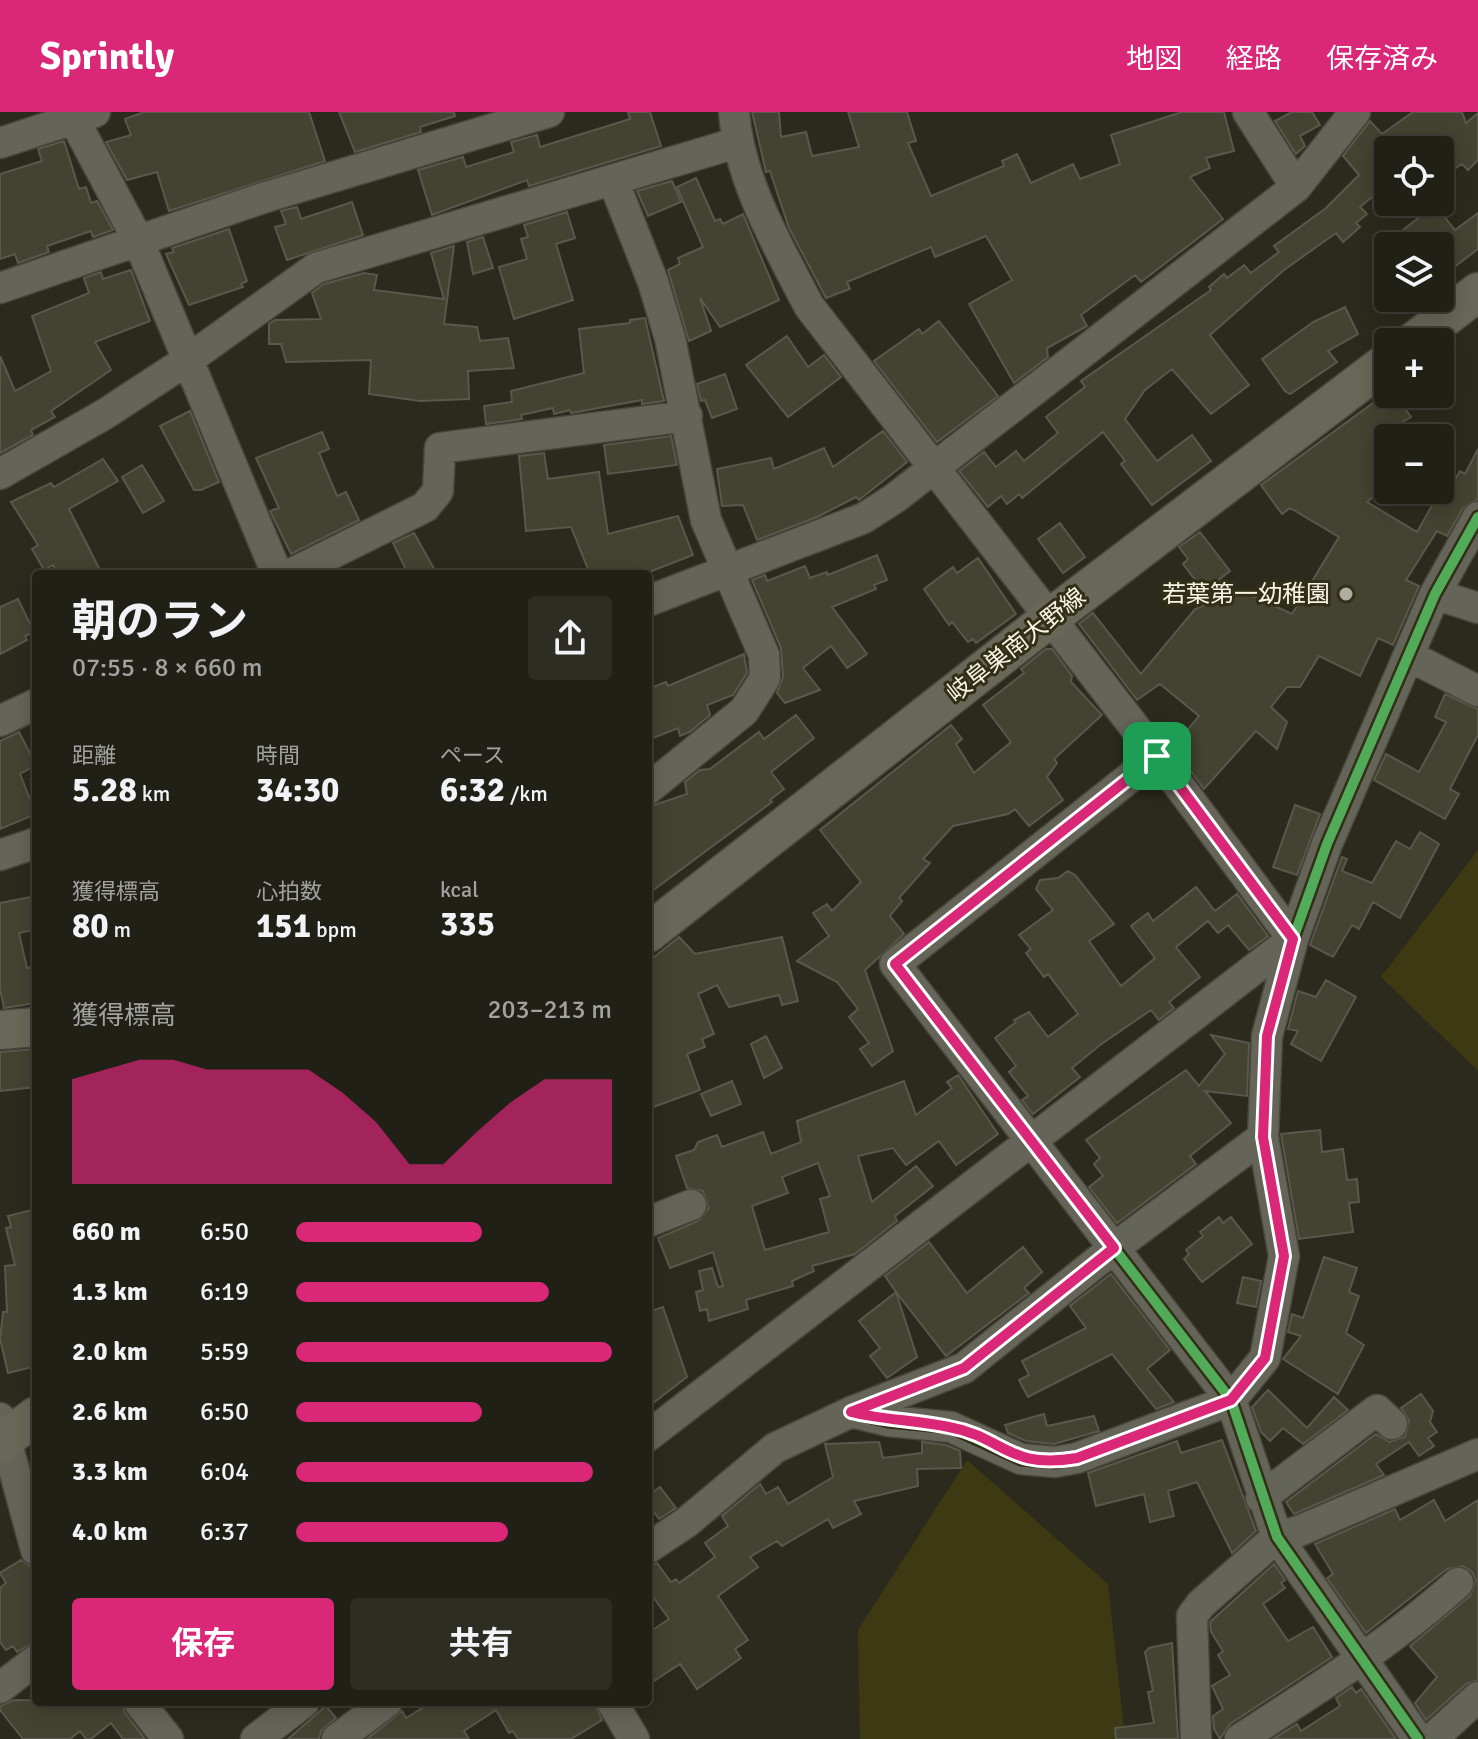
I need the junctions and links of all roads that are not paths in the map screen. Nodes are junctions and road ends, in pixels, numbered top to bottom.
1 (549, 112) edge
2 (734, 112) edge
3 (1248, 112) edge
4 (1355, 112) edge
5 (80, 115) edge
6 (0, 143) edge
7 (736, 143) junction
8 (613, 180) junction
9 (1296, 187) junction
10 (138, 240) junction
11 (0, 288) edge
12 (1478, 292) edge
13 (1431, 328) edge
14 (189, 359) junction
15 (1374, 372) edge
16 (687, 416) junction
17 (936, 469) junction
18 (0, 474) edge
19 (1478, 517) edge
20 (275, 570) edge
21 (299, 570) edge
22 (730, 573) junction
23 (1435, 594) junction
24 (652, 600) edge
25 (1478, 608) edge
26 (1050, 618) junction
27 (1409, 656) junction
28 (1478, 691) edge
29 (32, 706) edge
30 (0, 721) edge
31 (1157, 756) junction
32 (652, 786) edge
33 (32, 844) edge
34 (0, 855) edge
35 (652, 930) edge
36 (1293, 939) junction
37 (32, 1027) edge
38 (0, 1030) edge
39 (1263, 1137) junction
40 (1033, 1142) junction
41 (691, 1205) dead end
42 (652, 1220) edge
43 (1114, 1248) junction
44 (1231, 1400) junction
45 (851, 1412) junction
46 (32, 1418) edge
47 (1392, 1424) dead end
48 (2, 1433) edge
49 (652, 1433) edge
50 (1478, 1454) edge
51 (1261, 1498) junction
52 (32, 1536) edge
53 (1277, 1537) junction
54 (652, 1545) edge
55 (1458, 1583) dead end
56 (1363, 1660) junction
57 (32, 1663) edge
58 (0, 1688) edge
59 (1478, 1697) edge
60 (142, 1706) edge
61 (299, 1706) edge
62 (382, 1706) edge
63 (614, 1706) edge
64 (168, 1739) edge
65 (256, 1739) edge
66 (337, 1739) edge
67 (634, 1739) edge
68 (1196, 1739) edge
69 (1240, 1739) edge
70 (1418, 1739) edge
71 (1432, 1739) edge

1 - 10 street
2 - 7 street
3 - 9 street
4 - 9 street
5 - 6 street
5 - 10 street
7 - 8 street
7 - 17 street
8 - 14 street
8 - 16 street
9 - 17 street
10 - 11 street
10 - 14 street
12 - 13 main road
14 - 18 street
14 - 20 street
15 - 26 main road, 岐阜巣南大野線
16 - 21 street
16 - 22 street
17 - 22 street
17 - 26 street
19 - 23 street
22 - 24 street
22 - 32 street
23 - 25 street
23 - 27 street
26 - 31 street
26 - 35 main road, 岐阜巣南大野線
27 - 28 street
27 - 36 street
29 - 30 street
31 - 36 street
31 - 40 street
33 - 34 street
36 - 39 street
36 - 40 street
37 - 38 main road
39 - 43 street
39 - 44 street
40 - 43 street
40 - 49 street
41 - 42 street
43 - 44 street
43 - 45 street
44 - 45 street
44 - 51 street
45 - 54 street
46 - 48 main road
47 - 51 street
48 - 52 street
50 - 53 street
51 - 53 street
53 - 56 street
53 - 68 street
55 - 56 street
56 - 69 street
56 - 70 street
57 - 58 street
59 - 71 street
60 - 64 street
61 - 65 street
62 - 66 street
63 - 67 street

